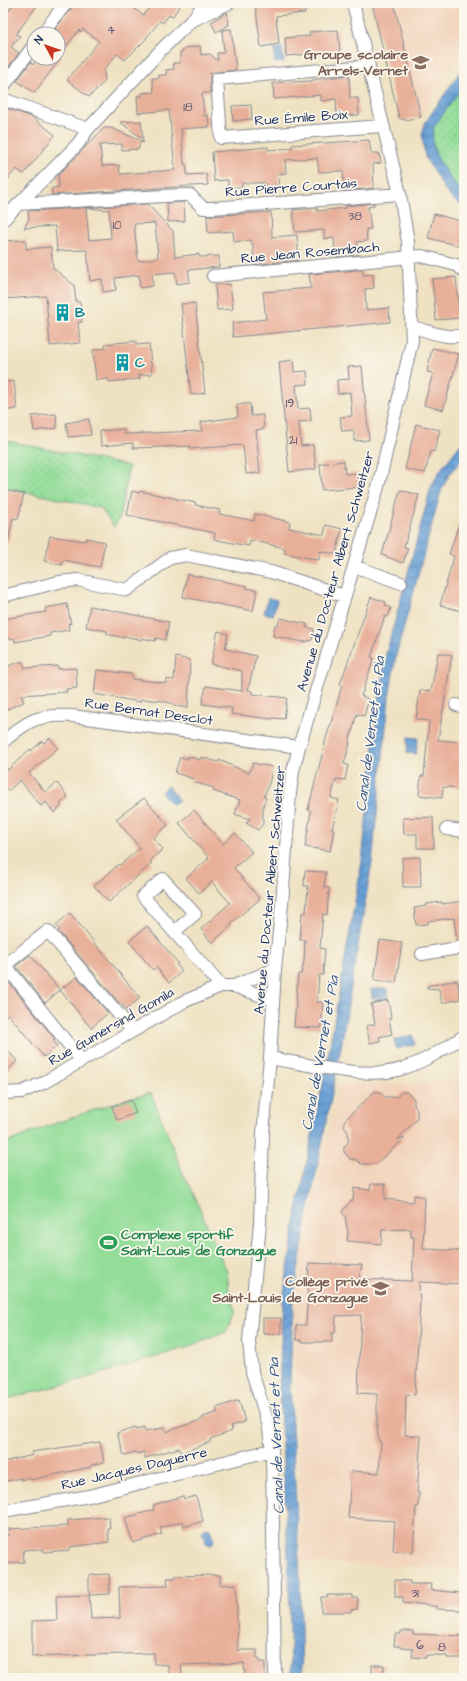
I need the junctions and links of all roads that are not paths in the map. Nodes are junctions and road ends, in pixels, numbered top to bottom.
1 (66, 3) edge
2 (205, 3) edge
3 (229, 3) edge
4 (353, 3) edge
5 (192, 20) junction
6 (48, 26) edge
7 (26, 56) edge
8 (369, 66) junction
9 (3, 87) edge
10 (3, 99) edge
11 (382, 126) junction
12 (88, 129) junction
13 (400, 194) junction
14 (18, 204) junction
15 (3, 220) edge
16 (409, 258) junction
17 (464, 271) edge
18 (213, 276) dead end
19 (412, 327) junction
20 (464, 334) edge
21 (354, 566) junction
22 (401, 583) dead end
23 (3, 596) edge
24 (344, 596) junction
25 (3, 742) edge
26 (299, 747) junction
27 (447, 829) dead end
28 (464, 831) edge
29 (174, 932) dead end
30 (464, 947) edge
31 (422, 954) dead end
32 (275, 970) junction
33 (221, 986) junction
34 (234, 986) junction
35 (273, 1000) junction
36 (132, 1030) junction
37 (464, 1036) edge
38 (270, 1058) junction
39 (81, 1060) junction
40 (3, 1093) edge
41 (272, 1450) junction
42 (3, 1511) edge
43 (275, 1678) edge

1 - 6 street
2 - 5 street
3 - 5 street
4 - 8 street, Avenue du Docteur Albert Schweitzer
5 - 12 street
7 - 9 street
8 - 11 street, Avenue du Docteur Albert Schweitzer
8 - 11 street, Rue Émile Boix
10 - 12 street
11 - 13 street, Avenue du Docteur Albert Schweitzer
12 - 14 street
13 - 14 street, Rue Pierre Courtais
13 - 16 street, Avenue du Docteur Albert Schweitzer
14 - 15 street
16 - 17 street, Rue Jean Rosembach
16 - 18 street, Rue Jean Rosembach
16 - 19 street, Avenue du Docteur Albert Schweitzer
19 - 20 street
19 - 21 street, Avenue du Docteur Albert Schweitzer
21 - 22 street
21 - 24 street, Avenue du Docteur Albert Schweitzer
23 - 24 street
24 - 26 street, Avenue du Docteur Albert Schweitzer
25 - 26 street, Rue Bernat Desclot
26 - 32 street, Avenue du Docteur Albert Schweitzer
27 - 28 street
29 - 33 street
30 - 31 street
32 - 34 street, Rue Gumersind Gomila
32 - 35 street, Avenue du Docteur Albert Schweitzer
33 - 34 street, Rue Gumersind Gomila
33 - 36 street, Rue Gumersind Gomila
34 - 35 street, Rue Gumersind Gomila
35 - 38 street, Avenue du Docteur Albert Schweitzer
36 - 39 street, Rue Gumersind Gomila
36 - 39 street
37 - 38 street
38 - 41 street, Avenue du Docteur Albert Schweitzer
39 - 40 street, Rue Gumersind Gomila
41 - 42 street, Rue Jacques Daguerre
41 - 43 street, Avenue du Docteur Albert Schweitzer

